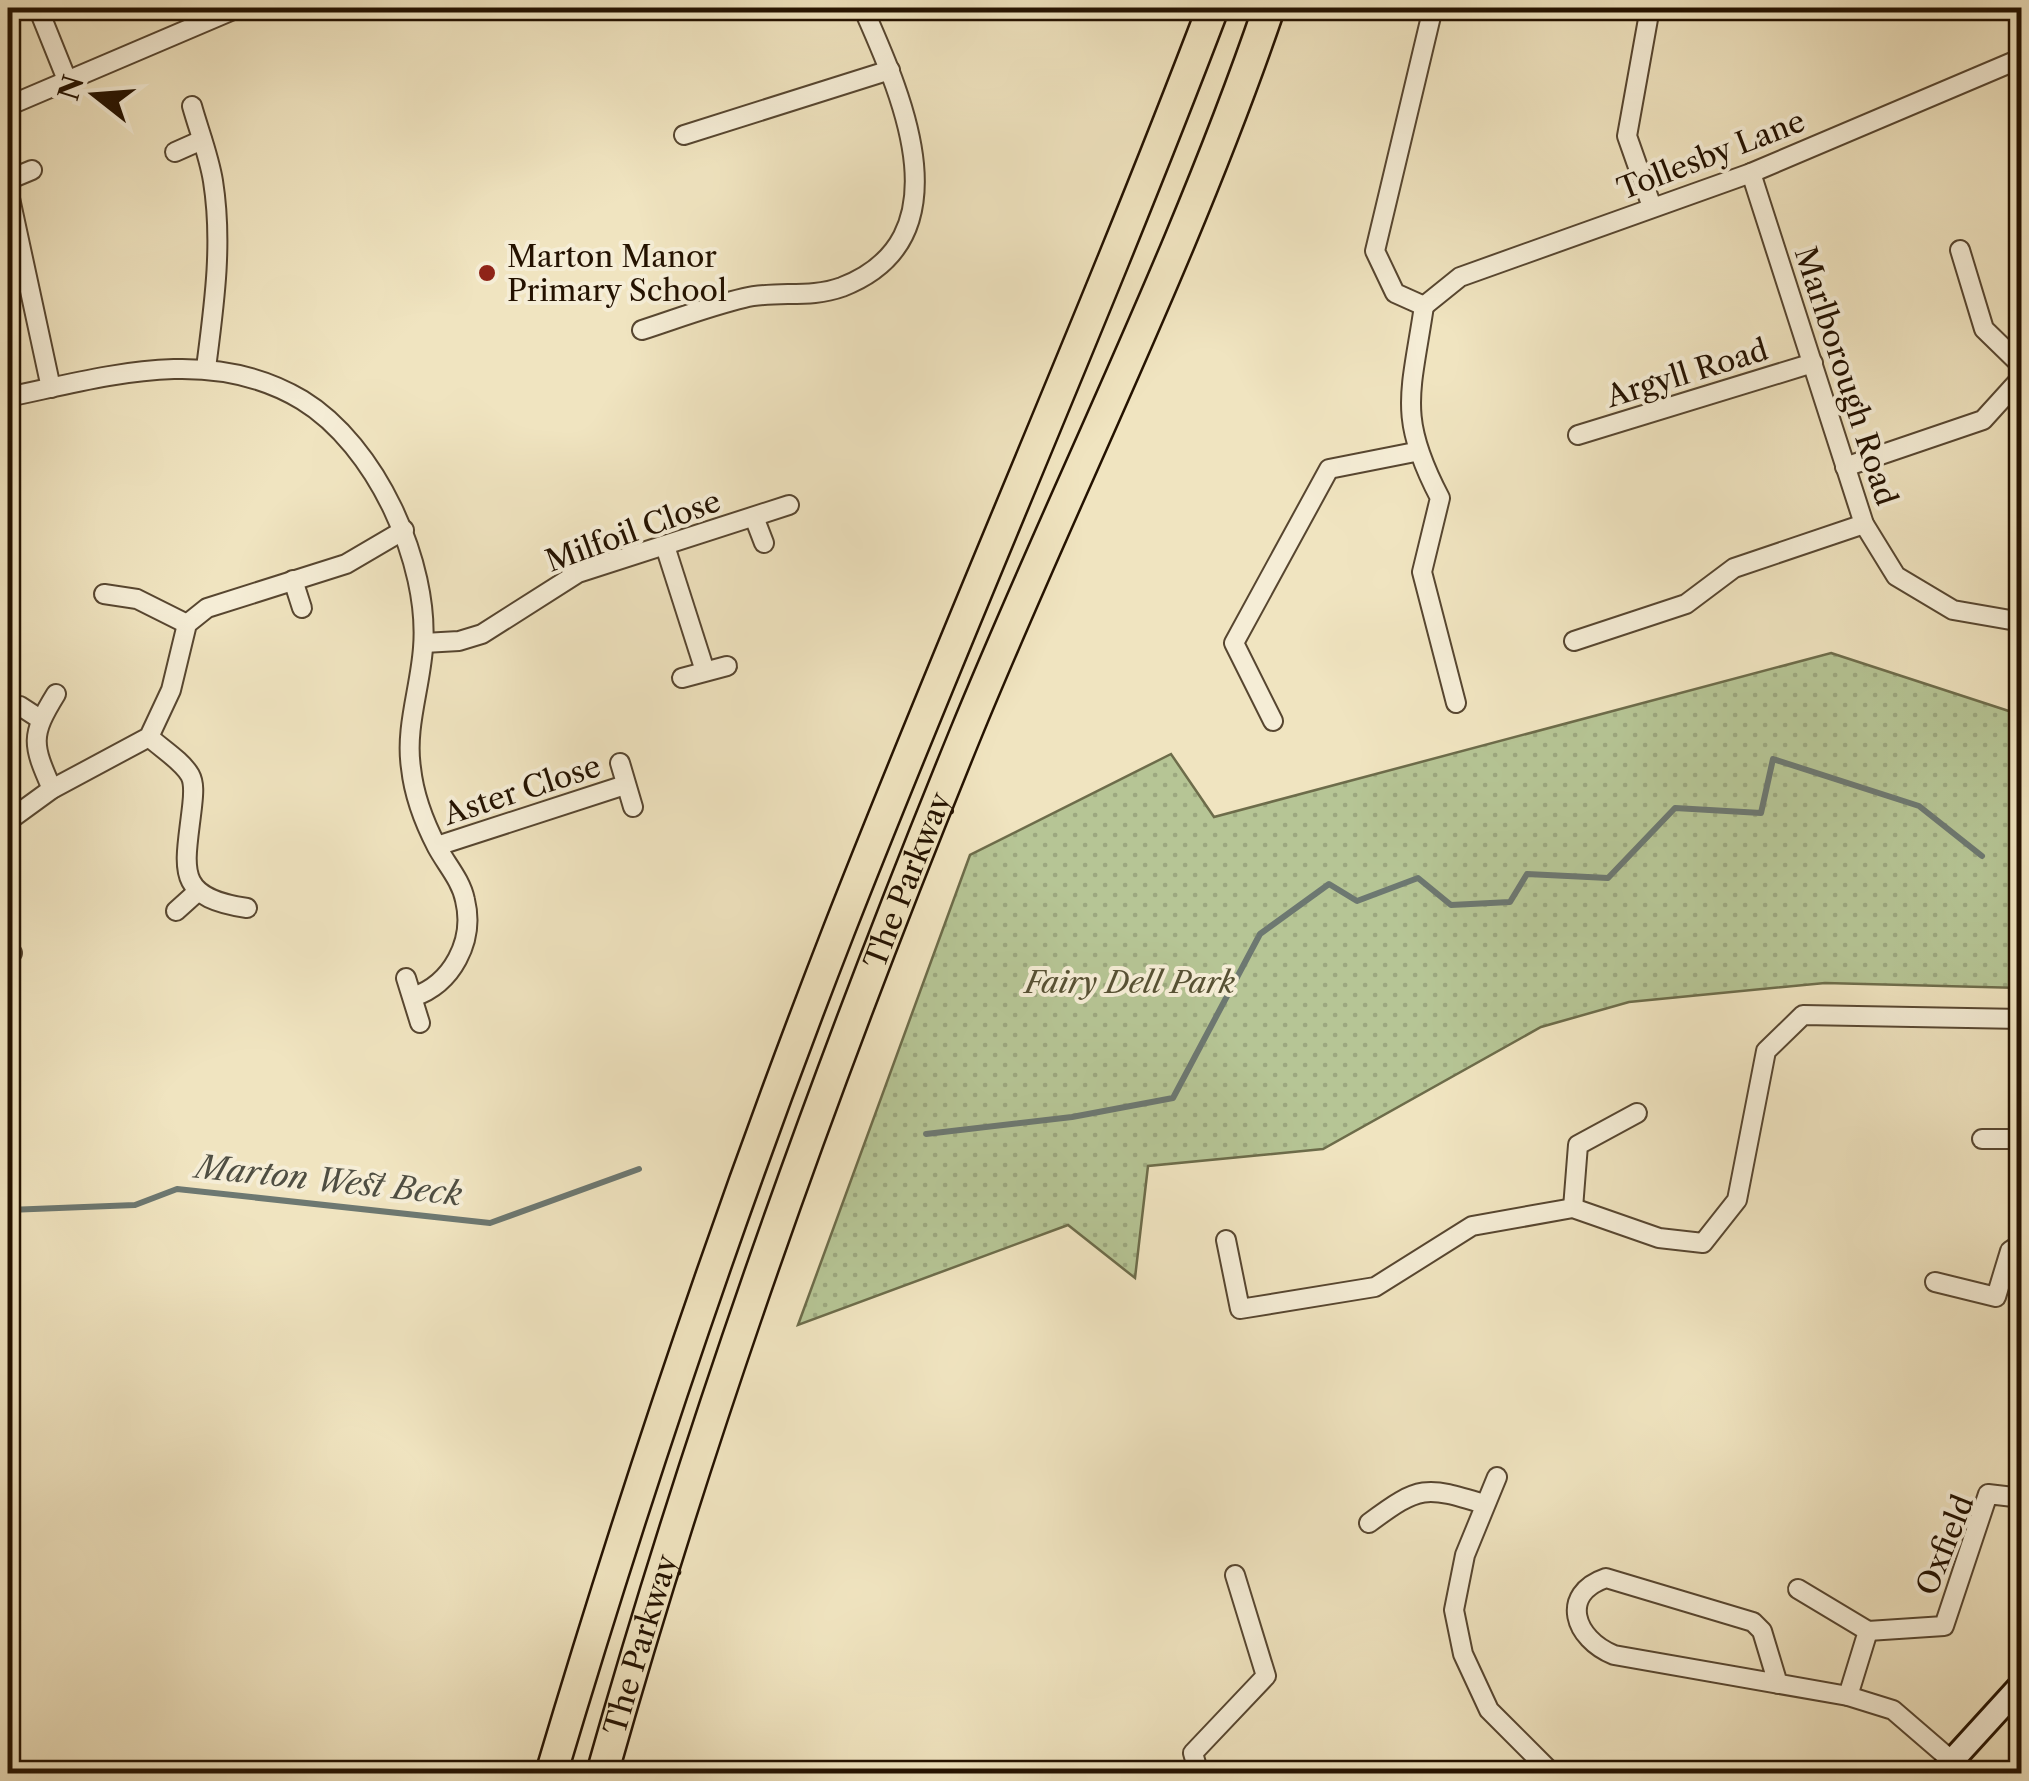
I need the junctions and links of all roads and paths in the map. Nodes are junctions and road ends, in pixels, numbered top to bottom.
1 (41, 8) edge
2 (238, 8) edge
3 (863, 8) edge
4 (1197, 8) edge
5 (1213, 8) edge
6 (1268, 8) edge
7 (1433, 8) edge
8 (1650, 8) edge
9 (2022, 58) edge
10 (890, 70) junction
11 (66, 80) junction
12 (8, 106) edge
13 (192, 106) dead end
14 (684, 135) dead end
15 (202, 140) junction
16 (1160, 146) junction
17 (175, 152) dead end
18 (32, 170) dead end
19 (1751, 173) junction
20 (8, 180) edge
21 (8, 189) edge
22 (1652, 207) junction
23 (1960, 250) dead end
24 (1424, 306) junction
25 (642, 330) dead end
26 (1813, 364) junction
27 (2022, 366) edge
28 (206, 368) junction
29 (2022, 377) edge
30 (51, 388) junction
31 (8, 398) edge
32 (1578, 434) dead end
33 (1415, 452) junction
34 (1845, 467) junction
35 (789, 505) dead end
36 (754, 516) junction
37 (1864, 524) junction
38 (404, 530) junction
39 (764, 543) dead end
40 (665, 546) junction
41 (293, 580) junction
42 (104, 594) dead end
43 (302, 608) dead end
44 (2022, 622) edge
45 (187, 624) junction
46 (1574, 641) dead end
47 (424, 643) junction
48 (727, 666) dead end
49 (705, 671) junction
50 (682, 678) dead end
51 (56, 694) dead end
52 (1456, 702) dead end
53 (20, 706) dead end
54 (40, 719) junction
55 (1272, 721) dead end
56 (149, 737) junction
57 (620, 764) dead end
58 (625, 785) junction
59 (52, 788) junction
60 (633, 808) dead end
61 (8, 821) edge
62 (436, 846) junction
63 (196, 894) junction
64 (247, 908) dead end
65 (176, 911) dead end
66 (406, 978) dead end
67 (412, 997) junction
68 (2022, 1018) edge
69 (420, 1023) dead end
70 (1637, 1113) dead end
71 (2022, 1138) edge
72 (1982, 1139) dead end
73 (1573, 1208) junction
74 (1226, 1240) dead end
75 (2022, 1243) edge
76 (1934, 1282) dead end
77 (1497, 1477) dead end
78 (2022, 1498) edge
79 (1484, 1504) junction
80 (1369, 1522) dead end
81 (1235, 1575) dead end
82 (1798, 1590) dead end
83 (1868, 1632) junction
84 (1778, 1684) junction
85 (2022, 1684) edge
86 (1848, 1696) junction
87 (1946, 1766) edge
88 (550, 1774) edge
89 (602, 1774) edge
90 (1199, 1774) edge
91 (1553, 1774) edge

1 - 11 street
2 - 11 street
3 - 10 street
4 - 16 highway
5 - 16 highway, The Parkway
6 - 89 highway, The Parkway
7 - 24 street
8 - 22 street
9 - 19 street, Tollesby Lane
10 - 14 street
10 - 25 street
11 - 12 street
13 - 15 street
15 - 17 street
15 - 28 street
16 - 88 highway, The Parkway
18 - 20 street
19 - 22 street, Tollesby Lane
19 - 26 street, Marlborough Road
21 - 30 street
22 - 24 street, Tollesby Lane
23 - 27 street
24 - 33 street
26 - 32 street, Argyll Road
26 - 34 street, Marlborough Road
28 - 30 street
28 - 38 street
29 - 34 street
30 - 31 street
33 - 52 street
33 - 55 street
34 - 37 street, Marlborough Road
35 - 36 street, Milfoil Close
36 - 39 street, Milfoil Close
36 - 40 street, Milfoil Close
37 - 44 street, Marlborough Road
37 - 46 street
38 - 41 street
38 - 47 street
40 - 47 street, Milfoil Close
40 - 49 street
41 - 43 street
41 - 45 street
42 - 45 street
45 - 56 street
47 - 62 street
48 - 49 street
49 - 50 street
51 - 54 street
53 - 54 street
54 - 59 street
56 - 59 street
56 - 63 street
57 - 58 street, Aster Close
58 - 60 street, Aster Close
58 - 62 street, Aster Close
59 - 61 street
62 - 67 street
63 - 64 street
63 - 65 street
66 - 67 street
67 - 69 street
68 - 73 street
70 - 73 street
71 - 72 street
73 - 74 street
75 - 76 street
77 - 79 street
78 - 83 street, Oxfield
79 - 80 street
79 - 91 street
81 - 90 street
82 - 83 street
83 - 86 street
84 - 84 street
84 - 86 street
85 - 87 street
86 - 87 street

